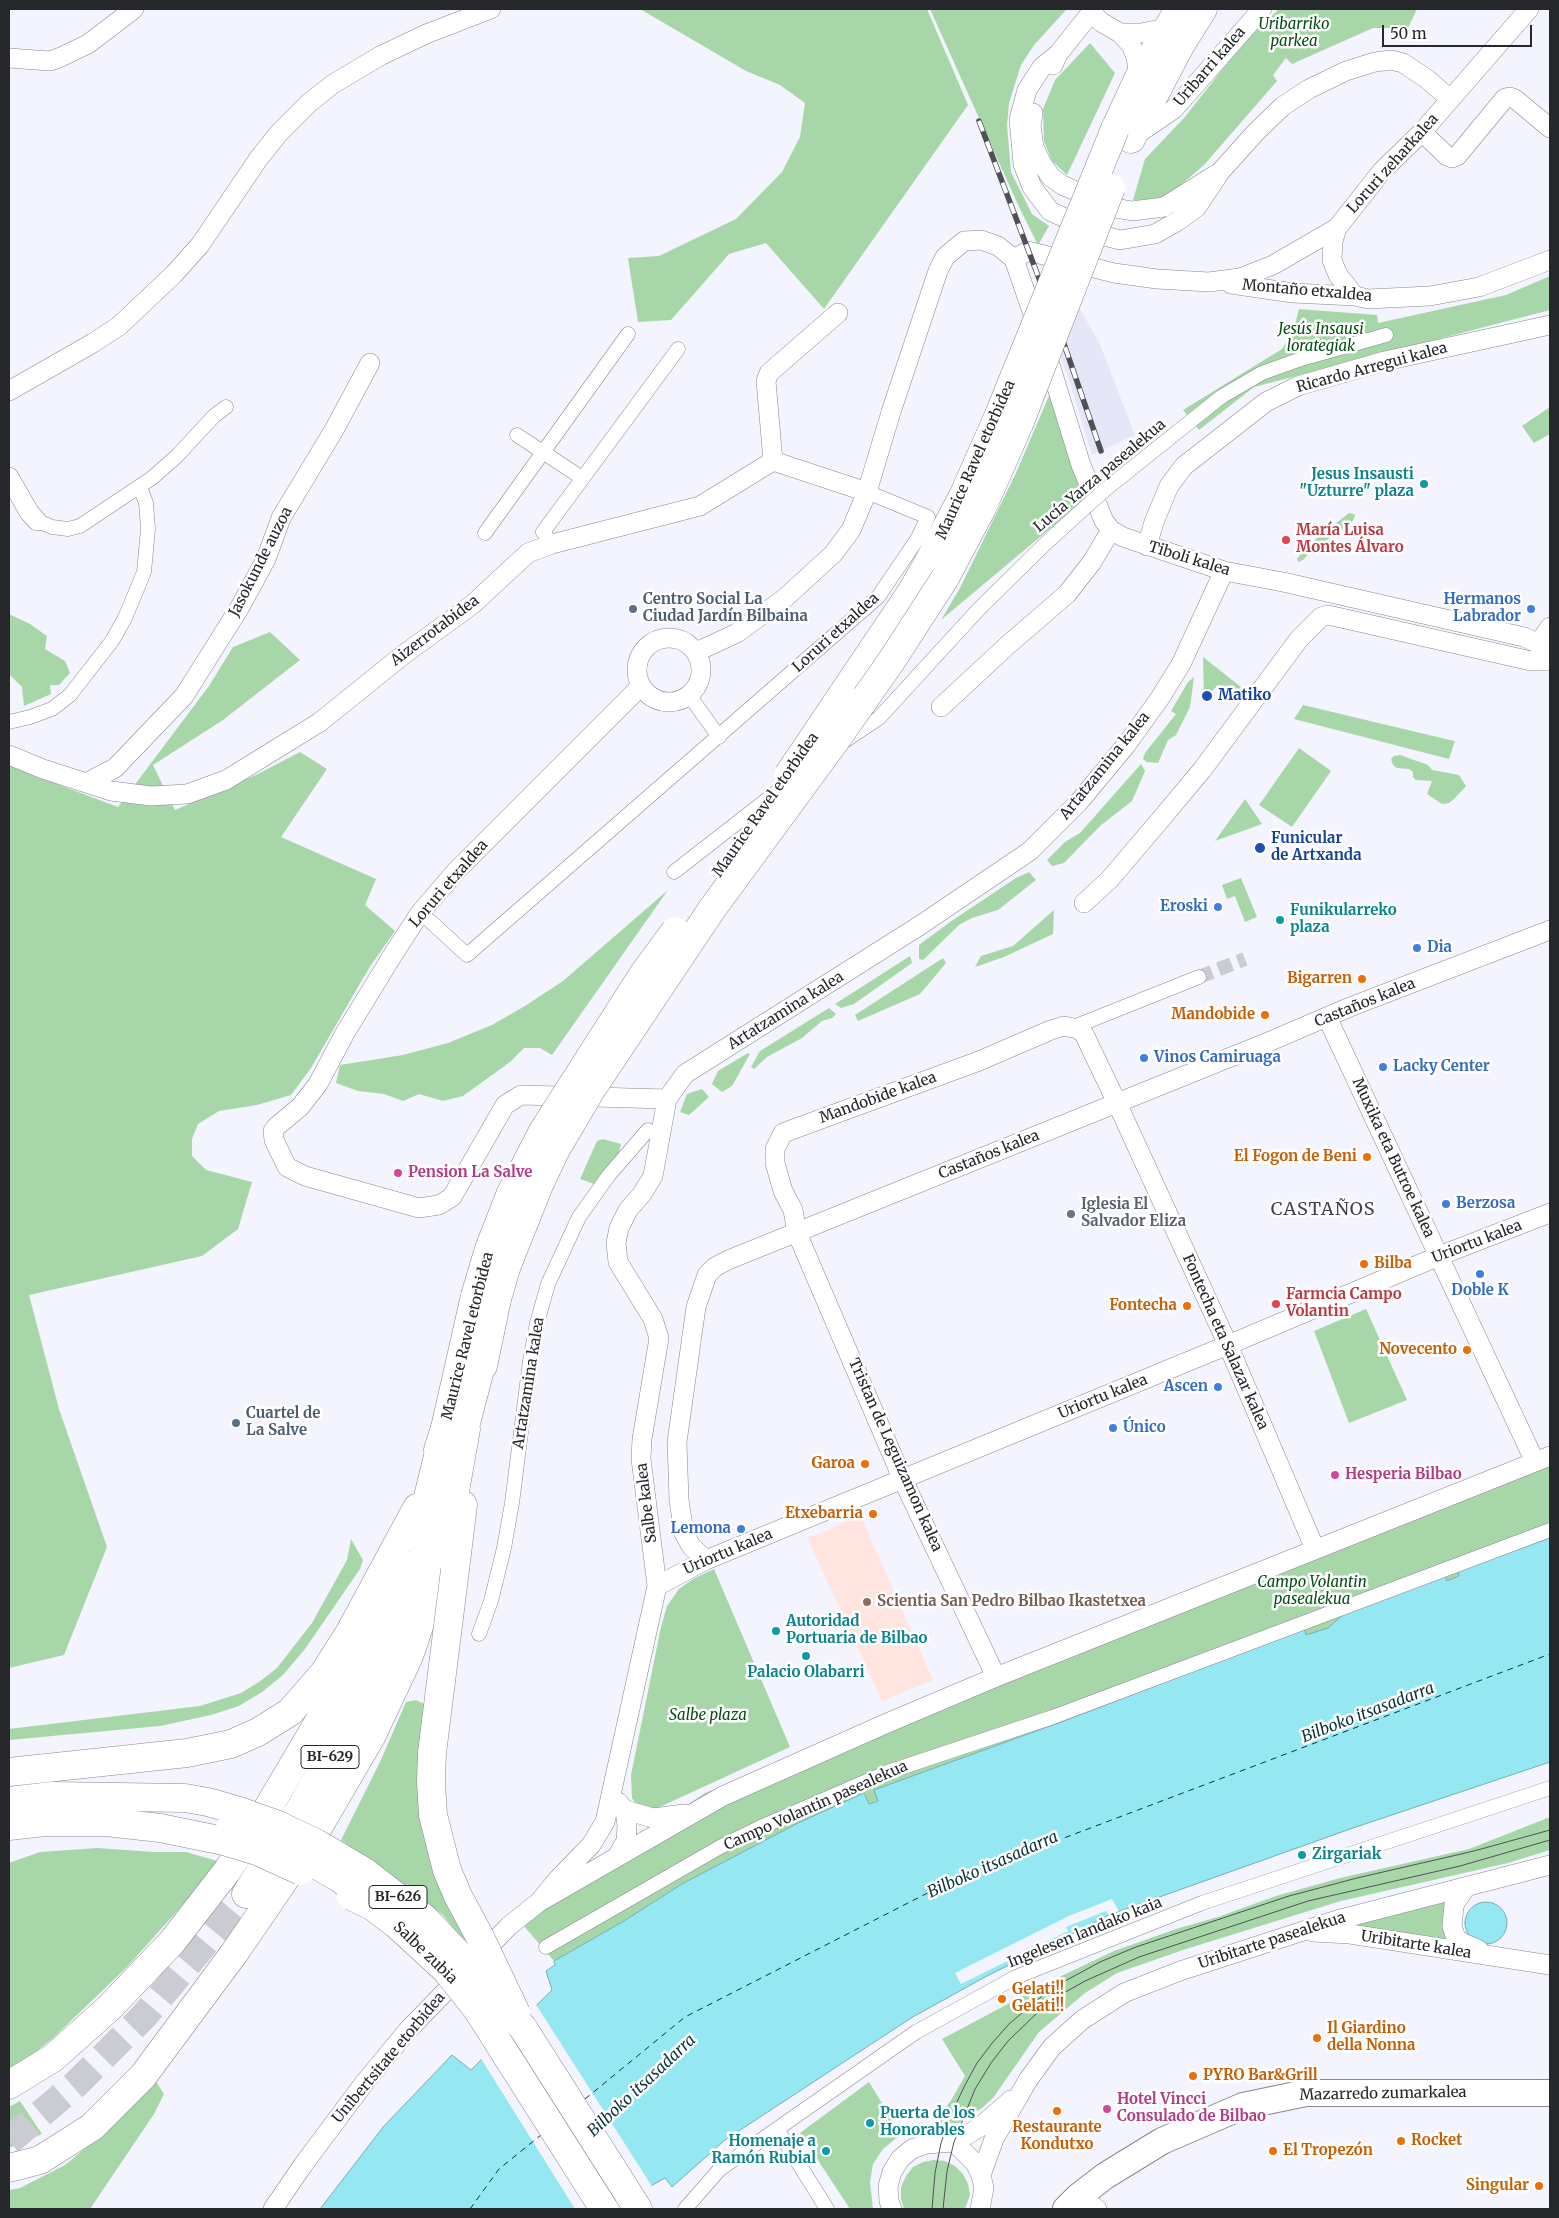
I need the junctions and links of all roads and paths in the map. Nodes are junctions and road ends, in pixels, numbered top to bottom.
1 (134, 9) edge
2 (491, 9) edge
3 (1204, 9) edge
4 (1262, 9) edge
5 (1529, 9) edge
6 (1092, 10) edge
7 (1172, 18) edge
8 (1120, 33) junction
9 (1058, 54) junction
10 (9, 58) edge
11 (1139, 77) junction
12 (1450, 99) junction
13 (1550, 128) edge
14 (1422, 132) junction
15 (1123, 134) junction
16 (1220, 172) junction
17 (1336, 228) junction
18 (1014, 259) junction
19 (1550, 260) edge
20 (1088, 267) junction
21 (1209, 282) junction
22 (1355, 296) junction
23 (1027, 297) junction
24 (838, 312) dead end
25 (1550, 325) edge
26 (628, 334) dead end
27 (1386, 335) dead end
28 (678, 349) dead end
29 (370, 363) dead end
30 (9, 391) edge
31 (226, 408) dead end
32 (517, 435) dead end
33 (542, 451) junction
34 (773, 461) junction
35 (9, 477) edge
36 (582, 478) junction
37 (140, 487) junction
38 (867, 492) junction
39 (37, 521) joint
40 (1111, 530) junction
41 (485, 533) dead end
42 (552, 544) junction
43 (1147, 546) junction
44 (1224, 571) junction
45 (1550, 626) edge
46 (1545, 646) edge
47 (696, 652) junction
48 (1550, 661) edge
49 (641, 686) junction
50 (694, 702) dead end
51 (941, 708) dead end
52 (9, 722) edge
53 (719, 737) junction
54 (9, 755) edge
55 (86, 783) junction
56 (674, 872) dead end
57 (1084, 903) dead end
58 (430, 921) dead end
59 (1550, 930) edge
60 (1199, 977) tunnel mouth
61 (1327, 1017) junction
62 (1074, 1028) junction
63 (667, 1099) junction
64 (1117, 1103) junction
65 (648, 1130) dead end
66 (1550, 1213) edge
67 (798, 1232) junction
68 (1439, 1256) junction
69 (487, 1343) junction
70 (1228, 1345) junction
71 (455, 1428) junction
72 (1543, 1459) edge
73 (903, 1480) junction
74 (1550, 1530) edge
75 (1315, 1549) junction
76 (415, 1555) junction
77 (706, 1560) junction
78 (657, 1586) junction
79 (479, 1634) dead end
80 (996, 1677) junction
81 (9, 1772) edge
82 (1550, 1788) edge
83 (612, 1796) junction
84 (9, 1801) edge
85 (625, 1810) junction
86 (692, 1813) junction
87 (9, 1826) edge
88 (231, 1826) junction
89 (618, 1855) junction
90 (1550, 1865) edge
91 (1466, 1887) junction
92 (246, 1894) tunnel mouth
93 (539, 1902) junction
94 (1305, 1932) junction
95 (546, 1947) dead end
96 (1498, 1958) junction
97 (1550, 1965) edge
98 (523, 2028) junction
99 (1028, 2080) junction
100 (9, 2085) edge
101 (1550, 2093) edge
102 (777, 2129) junction
103 (954, 2142) junction
104 (9, 2168) edge
105 (981, 2175) junction
106 (1081, 2205) edge
107 (273, 2209) edge
108 (604, 2209) edge
109 (638, 2209) edge
110 (685, 2209) edge
111 (827, 2209) edge
112 (892, 2209) edge
113 (980, 2209) edge

1 - 10 street
2 - 30 street
3 - 15 main road, Maurice Ravel etorbidea
4 - 15 street, Uribarri kalea
5 - 12 street, Loruri zeharkalea
6 - 8 street
6 - 9 street, Loruri zeharkalea
7 - 8 street
7 - 11 main road, Maurice Ravel etorbidea
8 - 11 street
9 - 16 street, Loruri zeharkalea
9 - 16 street, Loruri zeharkalea
11 - 15 main road, Maurice Ravel etorbidea
12 - 14 street, Loruri zeharkalea
12 - 16 street, Loruri zeharkalea
13 - 14 street
14 - 17 street, Loruri zeharkalea
15 - 69 main road, Maurice Ravel etorbidea, bridge
15 - 71 main road, Maurice Ravel etorbidea, bridge
17 - 21 street, Loruri zeharkalea
17 - 22 street, Loruri zeharkalea
18 - 20 street, Loruri zeharkalea
18 - 23 street
18 - 38 street
19 - 22 street, Montaño etxaldea
20 - 21 street, Loruri zeharkalea
20 - 23 street
21 - 22 street, Montaño etxaldea
23 - 40 street
24 - 34 street
25 - 43 street, Ricardo Arregui kalea
26 - 33 street
27 - 56 street, Lucía Yarza pasealekua, bridge
28 - 36 street
29 - 55 street, Jasokunde auzoa
31 - 37 street
32 - 33 street
33 - 36 street
33 - 41 street
34 - 38 street
34 - 42 street, Aizerrotabidea
35 - 39 street
36 - 42 street
37 - 39 street
37 - 52 street
38 - 47 street
38 - 53 street, Loruri etxaldea
40 - 43 street, Tiboli kalea
40 - 51 street
42 - 55 street, Aizerrotabidea
43 - 44 street, Tiboli kalea
44 - 46 street, Tiboli kalea
44 - 63 street, Artatzamina kalea
45 - 46 street
47 - 49 street
47 - 49 street
48 - 57 street
49 - 63 street, Loruri etxaldea
50 - 53 street
53 - 58 street, Loruri etxaldea
54 - 55 street, Aizerrotabidea
59 - 61 street, Castaños kalea
60 - 62 street, Mandobide kalea
61 - 64 street, Castaños kalea
61 - 68 street, Muxika eta Butroe kalea
62 - 64 street, Fontecha eta Salazar kalea
62 - 67 street, Mandobide kalea
63 - 78 street, Salbe kalea
64 - 67 street, Castaños kalea
64 - 70 street, Fontecha eta Salazar kalea
65 - 79 street, Artatzamina kalea
66 - 68 street, Uriortu kalea
67 - 73 street, Tristan de Leguizamon kalea
67 - 77 street, Castaños kalea
68 - 70 street, Uriortu kalea
68 - 72 street, Muxika eta Butroe kalea
69 - 71 main road, Maurice Ravel etorbidea
69 - 98 main road, Maurice Ravel etorbidea, bridge
70 - 73 street, Uriortu kalea
70 - 75 street, Fontecha eta Salazar kalea
71 - 76 main road
71 - 76 main road
72 - 75 street
73 - 77 street, Uriortu kalea
73 - 80 street, Tristan de Leguizamon kalea
74 - 95 street, Campo Volantin pasealekua
75 - 80 street
76 - 81 main road
76 - 92 main road, BI-629
76 - 100 main road
76 - 104 main road
77 - 78 street, Uriortu kalea
78 - 83 street, Salbe kalea
80 - 86 street
82 - 102 street, Ingelesen landako kaia
83 - 85 street
83 - 93 street, Salbe kalea
84 - 88 main road, BI-626
85 - 86 street
85 - 89 street
86 - 89 street
87 - 88 main road
88 - 98 main road, BI-626, bridge
88 - 108 main road, Salbe zubia, bridge
89 - 93 street
90 - 91 street, Uribitarte pasealekua
91 - 94 street, Uribitarte pasealekua
91 - 96 street, Uribitarte kalea
93 - 107 street, Unibertsitate etorbidea
94 - 96 street, Uribitarte kalea
94 - 99 street, Uribitarte pasealekua
96 - 97 street, Uribitarte kalea
98 - 109 main road
99 - 103 street, Uribitarte pasealekua
99 - 105 street, Uribitarte pasealekua
101 - 106 main road, Mazarredo zumarkalea
102 - 110 street, Ingelesen landako kaia
102 - 111 street
103 - 105 street
103 - 112 street
105 - 113 street

